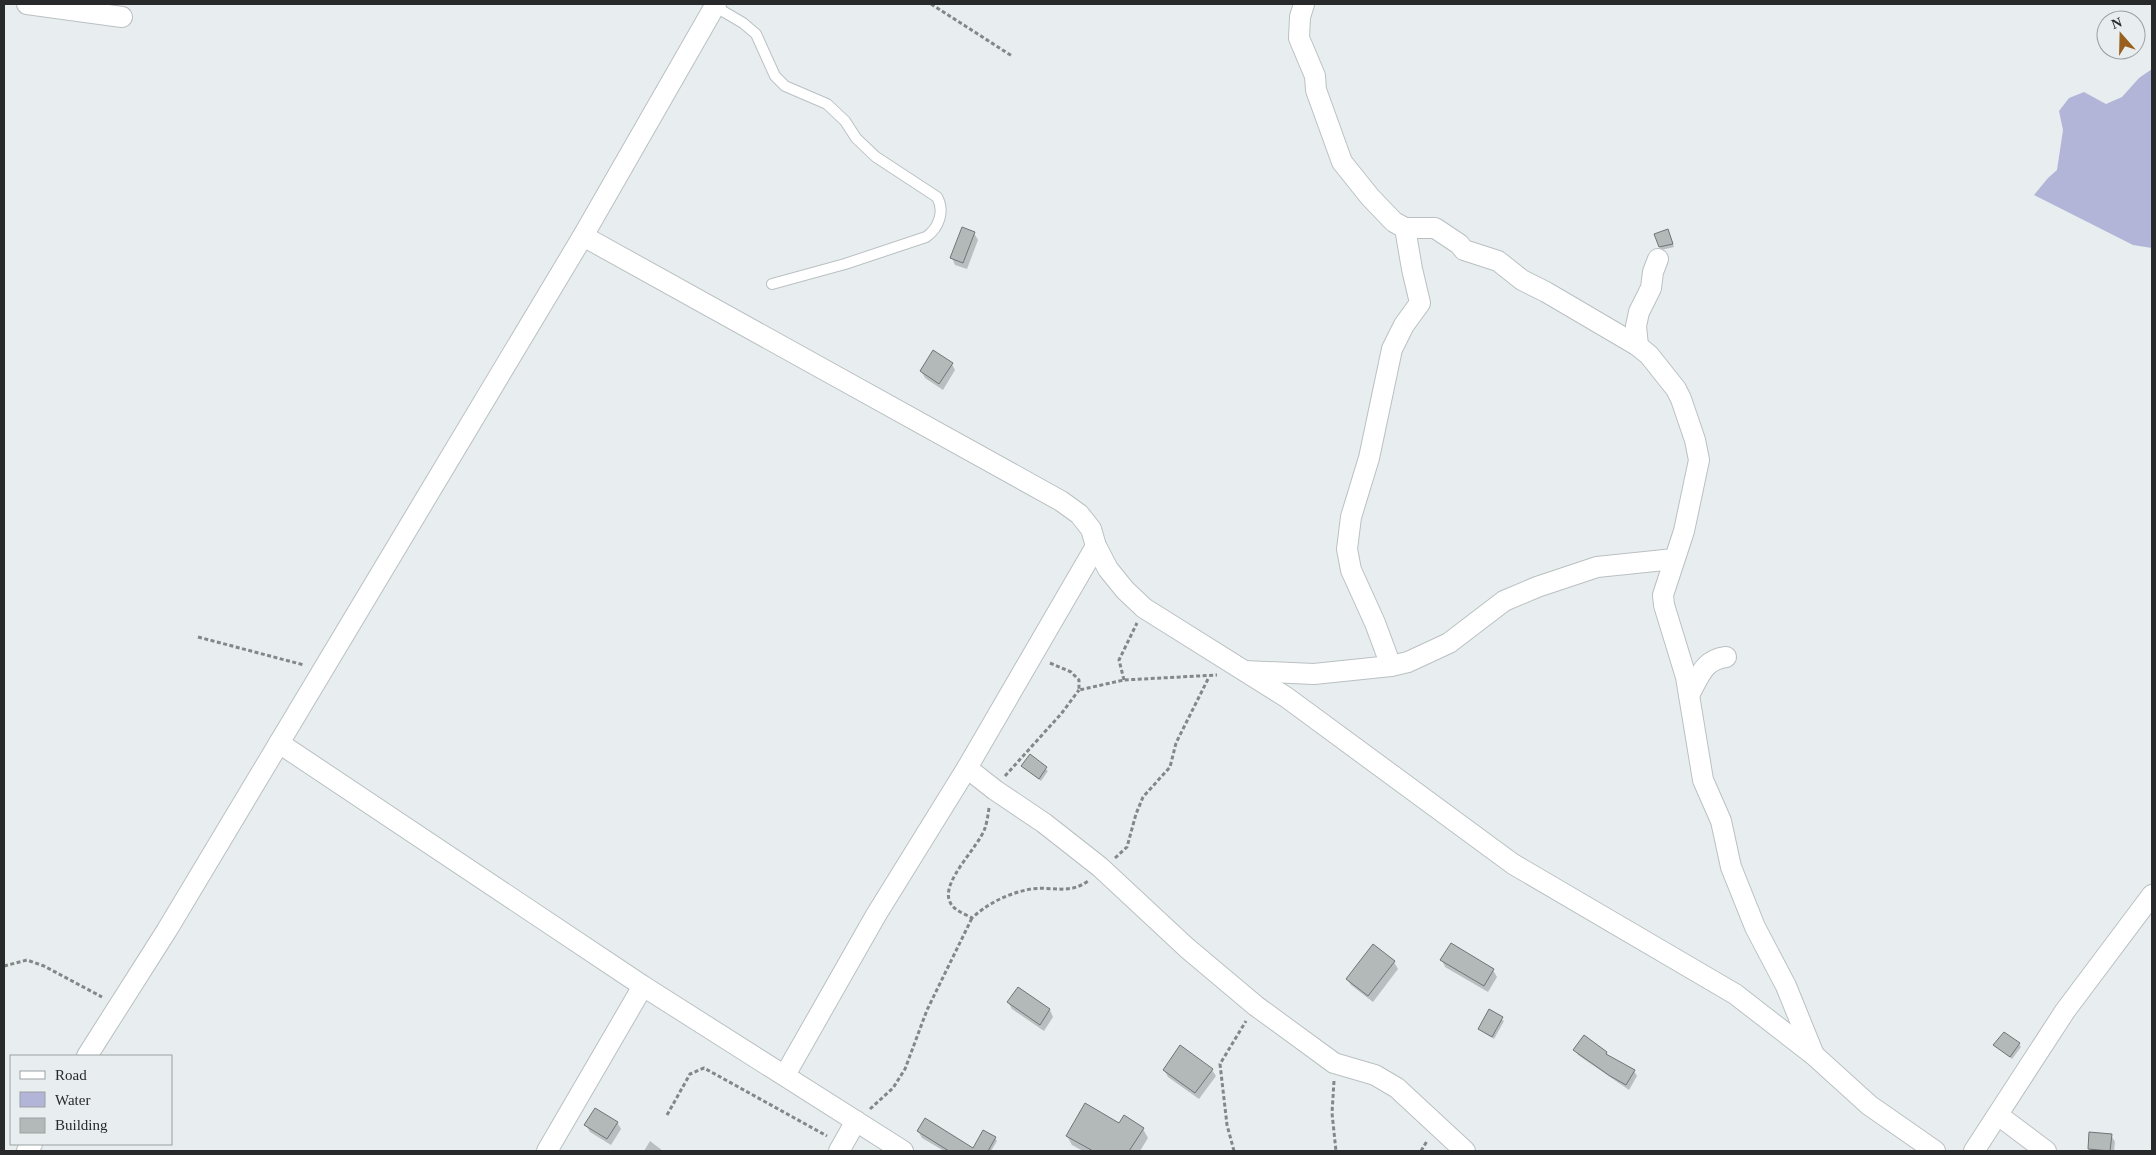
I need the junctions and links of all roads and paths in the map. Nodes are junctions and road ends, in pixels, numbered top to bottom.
1 (27, 4) edge
2 (931, 4) edge
3 (1304, 4) edge
4 (715, 5) edge
5 (122, 17) dead end
6 (1012, 56) dead end
7 (1405, 228) junction
8 (583, 236) junction
9 (1658, 259) dead end
10 (772, 284) dead end
11 (1638, 346) junction
12 (1096, 546) junction
13 (1674, 560) junction
14 (1144, 608) junction
15 (198, 637) dead end
16 (1031, 654) junction
17 (1726, 657) dead end
18 (1391, 666) junction
19 (324, 668) junction
20 (1244, 671) junction
21 (1209, 677) junction
22 (1124, 680) junction
23 (1689, 695) junction
24 (279, 743) junction
25 (967, 768) junction
26 (1100, 867) junction
27 (2152, 895) edge
28 (950, 904) dead end
29 (972, 918) junction
30 (4, 966) edge
31 (643, 986) junction
32 (118, 1006) junction
33 (1256, 1006) junction
34 (88, 1055) edge
35 (1815, 1056) junction
36 (1334, 1063) junction
37 (785, 1074) junction
38 (667, 1115) dead end
39 (1998, 1115) junction
40 (856, 1121) junction
41 (841, 1148) edge
42 (547, 1151) edge
43 (903, 1151) edge
44 (1234, 1151) edge
45 (1336, 1151) edge
46 (1465, 1151) edge
47 (1935, 1151) edge
48 (1974, 1151) edge
49 (2046, 1151) edge

1 - 5 street
2 - 6 path
3 - 7 street
4 - 8 street
4 - 10 lane
7 - 11 street
7 - 18 street
8 - 12 street
8 - 19 street
9 - 11 street
11 - 13 street
12 - 14 street
12 - 16 street
13 - 18 street
13 - 23 street
14 - 20 street
14 - 22 path
15 - 19 path
16 - 22 path
16 - 25 street
17 - 23 street
18 - 20 street
19 - 24 street
20 - 21 path
20 - 35 street
21 - 22 path
21 - 26 path
23 - 35 street
24 - 31 street
24 - 32 street
25 - 26 street
25 - 37 street
26 - 29 path
26 - 33 street
27 - 39 street
28 - 29 path
29 - 40 path
30 - 32 path
31 - 37 street
31 - 42 street
32 - 34 street
33 - 36 street
33 - 44 path
35 - 47 street
36 - 45 path
36 - 46 street
37 - 40 street
38 - 41 path
39 - 48 street
39 - 49 street
40 - 41 street
40 - 43 street

